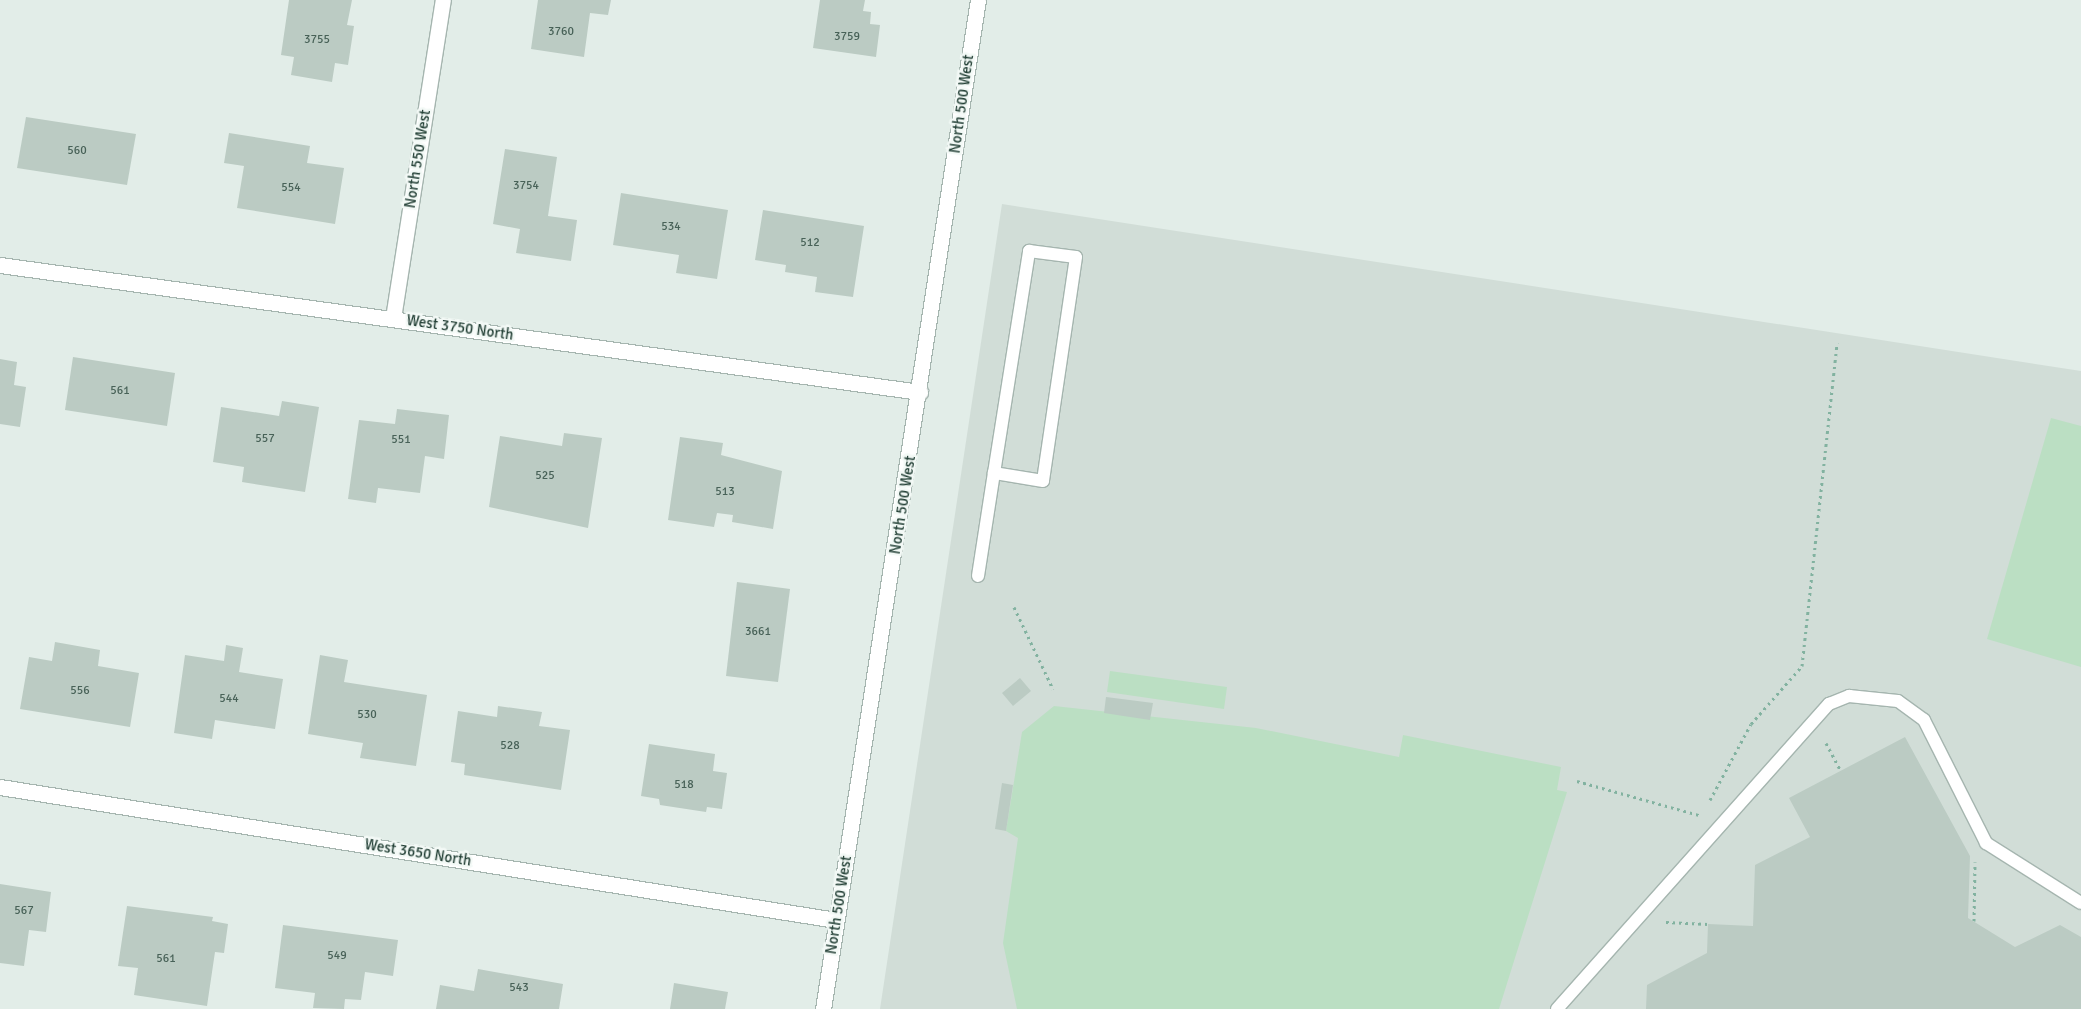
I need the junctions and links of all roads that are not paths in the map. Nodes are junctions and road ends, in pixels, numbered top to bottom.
1 (443, 0) edge
2 (978, 0) edge
3 (0, 265) edge
4 (393, 318) junction
5 (920, 392) junction
6 (994, 473) junction
7 (978, 576) dead end
8 (0, 787) edge
9 (2081, 903) edge
10 (836, 920) junction
11 (823, 1009) edge
12 (1557, 1009) edge

1 - 4 street, North 550 West
2 - 5 street, North 500 West
3 - 4 street, West 3750 North
4 - 5 street, West 3750 North
5 - 10 street, North 500 West
6 - 6 lane
6 - 7 lane
8 - 10 street, West 3650 North
9 - 12 lane
10 - 11 street, North 500 West

